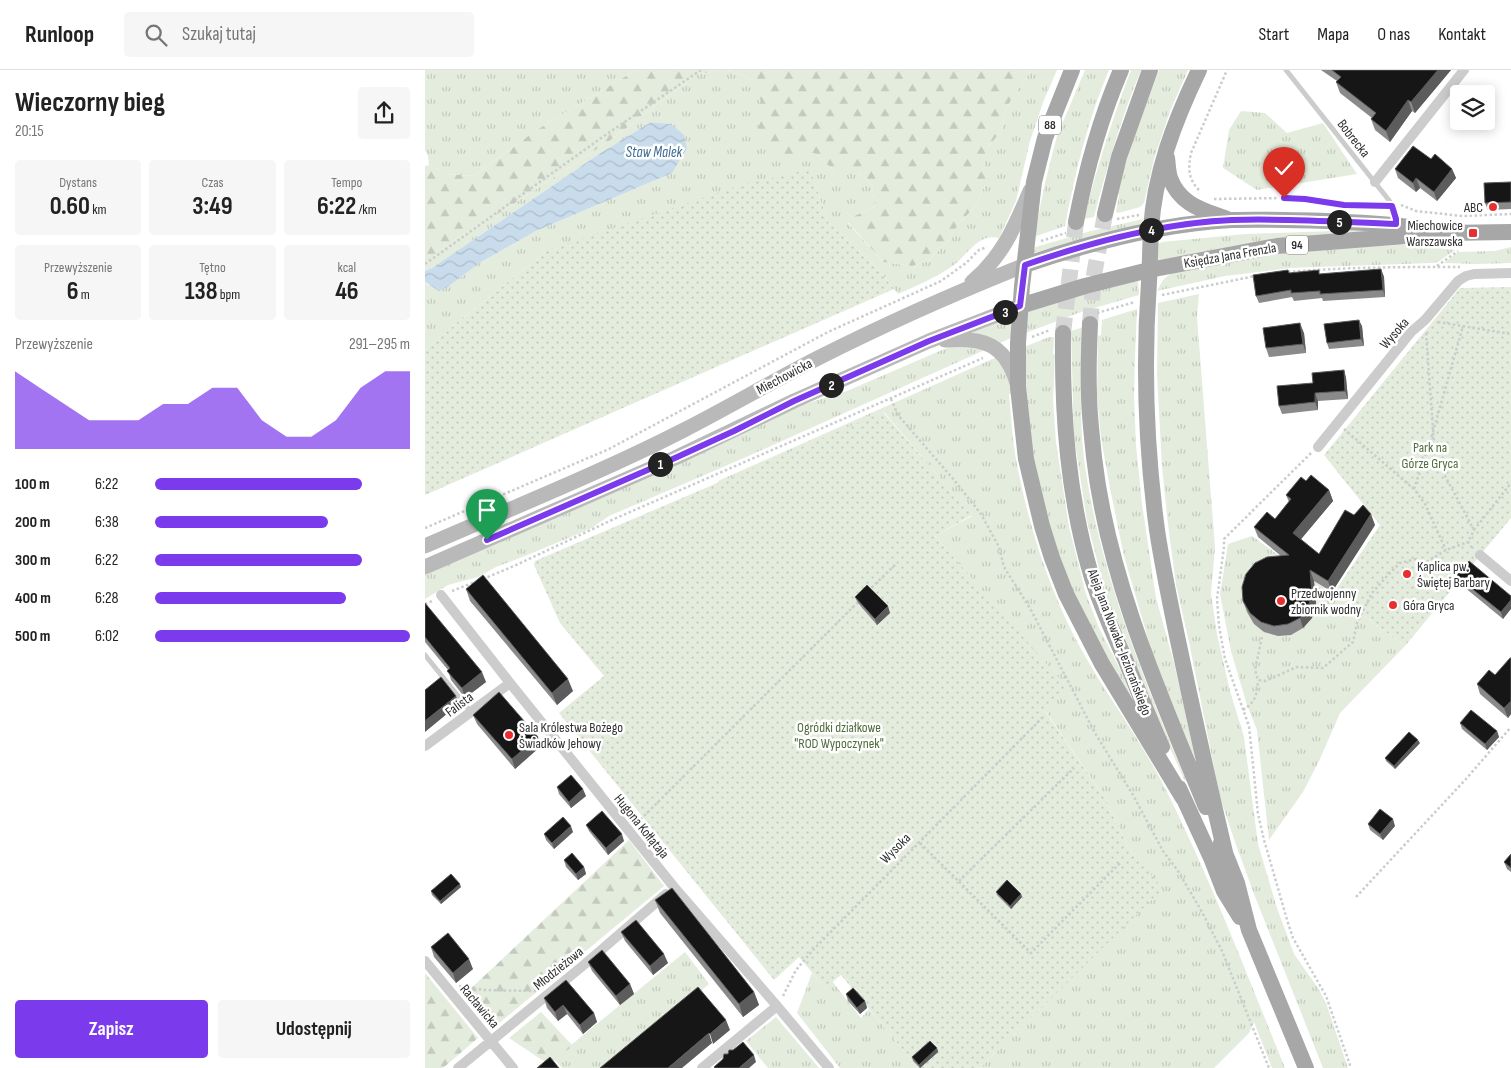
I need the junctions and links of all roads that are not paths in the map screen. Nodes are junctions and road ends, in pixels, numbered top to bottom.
1 (1072, 70) edge
2 (1121, 70) edge
3 (1150, 70) edge
4 (1199, 70) edge
5 (1209, 70) edge
6 (1286, 70) edge
7 (1464, 70) edge
8 (1185, 98) junction
9 (1167, 150) junction
10 (1034, 182) junction
11 (1375, 182) junction
12 (1105, 214) tunnel mouth
13 (1231, 220) junction
14 (1076, 222) tunnel mouth
15 (1396, 224) junction
16 (1151, 230) junction
17 (1511, 232) edge
18 (1445, 233) junction
19 (1025, 265) junction
20 (1149, 270) junction
21 (1511, 273) edge
22 (933, 305) junction
23 (1020, 306) junction
24 (1090, 320) tunnel mouth
25 (1057, 331) tunnel mouth
26 (929, 341) junction
27 (1018, 387) junction
28 (1318, 447) road end
29 (425, 546) edge
30 (1480, 555) dead end
31 (425, 567) edge
32 (1511, 581) edge
33 (441, 596) road end
34 (425, 655) edge
35 (443, 677) junction
36 (437, 682) edge
37 (510, 683) junction
38 (471, 712) junction
39 (425, 746) edge
40 (1183, 798) junction
41 (1225, 852) junction
42 (674, 887) junction
43 (1249, 930) junction
44 (425, 961) edge
45 (777, 1006) junction
46 (490, 1040) junction
47 (458, 1068) edge
48 (513, 1068) edge
49 (702, 1068) edge
50 (829, 1068) edge
51 (1305, 1068) edge

1 - 10 main road, 88
2 - 14 main road
3 - 12 main road
4 - 8 main road
5 - 8 street
6 - 11 lane, Bobrecka
7 - 11 street
8 - 9 main road
9 - 13 main road
9 - 16 main road
10 - 19 main road, 88
10 - 22 main road
11 - 15 lane, Bobrecka
13 - 15 main road, Księdza Jana Frenzla / 94
13 - 16 main road, Księdza Jana Frenzla / 94
15 - 18 main road, Księdza Jana Frenzla / 94
16 - 19 main road, Miechowicka / 94
16 - 20 main road
17 - 18 main road, Księdza Jana Frenzla / 94
18 - 20 main road, Księdza Jana Frenzla / 94
19 - 22 main road, Miechowicka / 94
19 - 23 main road, 88
20 - 23 main road, Księdza Jana Frenzla / 94
20 - 41 main road
21 - 28 street, Wysoka
22 - 29 main road, Miechowicka / 94
23 - 26 main road, Miechowicka / 94
23 - 27 main road
24 - 41 main road, Aleja Jana Nowaka-Jeziorańskiego
25 - 40 main road, Aleja Jana Nowaka-Jeziorańskiego
26 - 27 main road
26 - 31 main road, Miechowicka / 94
27 - 40 main road
30 - 32 street
33 - 37 street, Hugona Kołłątaja
34 - 35 lane
35 - 36 lane
35 - 38 lane
37 - 38 street, Falista
37 - 42 street, Hugona Kołłątaja
38 - 39 street, Falista
40 - 43 main road, Aleja Jana Nowaka-Jeziorańskiego
41 - 43 main road, Aleja Jana Nowaka-Jeziorańskiego
42 - 45 street, Hugona Kołłątaja
42 - 46 street, Młodzieżowa
43 - 51 main road, Aleja Jana Nowaka-Jeziorańskiego
44 - 46 street, Racławicka
45 - 49 street
45 - 50 street, Hugona Kołłątaja
46 - 47 street, Młodzieżowa
46 - 48 street, Racławicka

